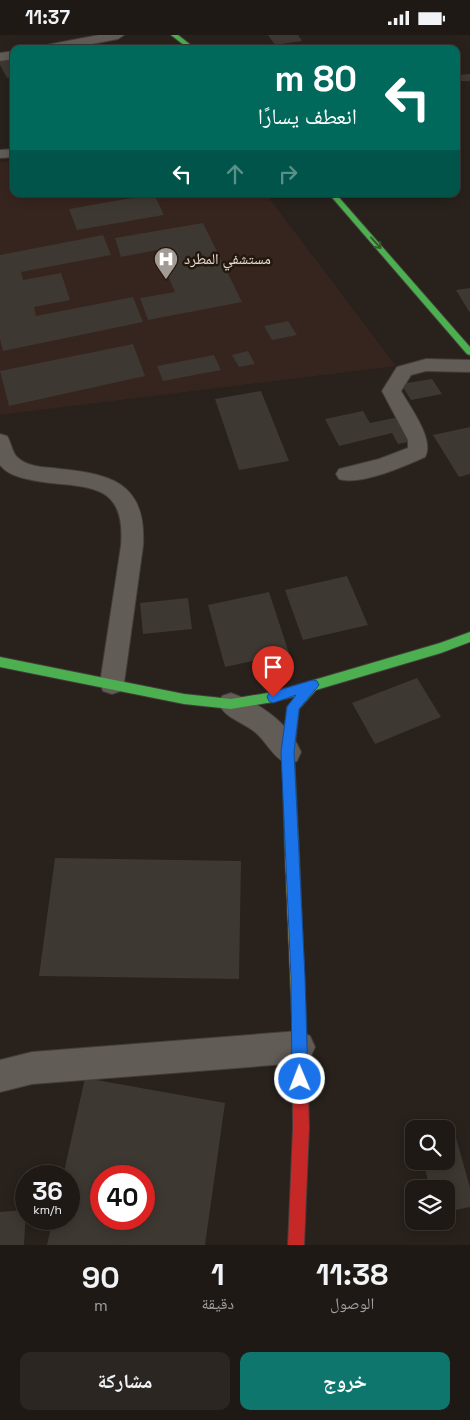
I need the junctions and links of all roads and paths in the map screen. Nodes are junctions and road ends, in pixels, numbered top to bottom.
1 (118, 35) edge
2 (174, 35) edge
3 (67, 45) edge
4 (196, 45) edge
5 (335, 197) edge
6 (372, 216) dead end
7 (356, 221) junction
8 (470, 352) edge
9 (470, 366) edge
10 (0, 441) edge
11 (346, 474) dead end
12 (470, 637) edge
13 (0, 662) edge
14 (112, 683) junction
15 (313, 685) junction
16 (231, 704) junction
17 (288, 752) junction
18 (299, 1047) junction
19 (0, 1076) edge
20 (296, 1245) edge

1 - 3 street
2 - 4 street
5 - 7 street
6 - 7 street
7 -> 8 street
9 - 11 street
10 - 14 street
12 - 15 street
13 - 14 street
14 - 16 street
15 - 16 street
15 - 17 street
16 - 17 street
17 - 18 street
18 - 19 street
18 - 20 street

